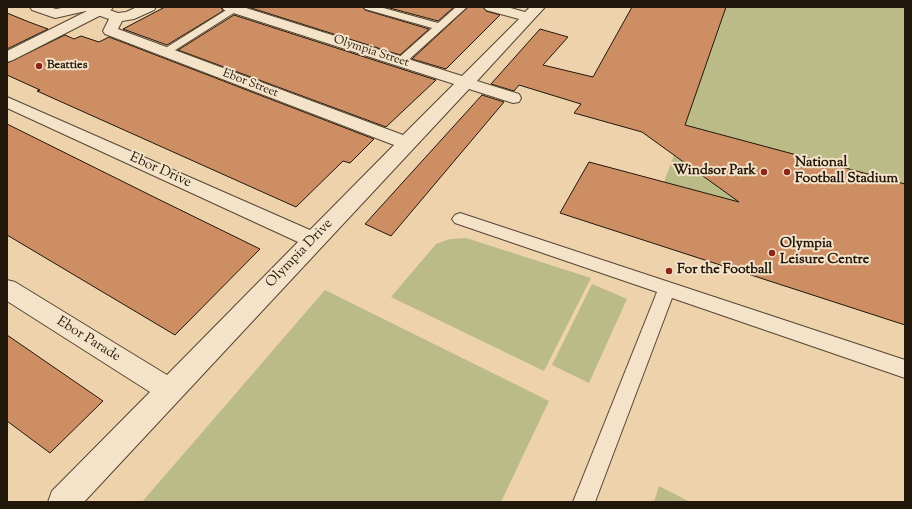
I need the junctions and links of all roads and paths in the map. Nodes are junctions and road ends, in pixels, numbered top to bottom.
1 (37, 7) edge
2 (148, 7) edge
3 (369, 7) edge
4 (462, 7) edge
5 (491, 7) edge
6 (232, 8) edge
7 (99, 10) edge
8 (533, 12) edge
9 (440, 27) junction
10 (165, 52) junction
11 (7, 58) edge
12 (400, 62) junction
13 (466, 83) junction
14 (513, 98) dead end
15 (7, 102) edge
16 (406, 143) junction
17 (460, 218) dead end
18 (313, 240) junction
19 (667, 289) junction
20 (7, 290) edge
21 (905, 369) edge
22 (169, 390) junction
23 (63, 502) edge
24 (584, 502) edge

1 - 7 street
2 - 7 street
3 - 9 lane
4 - 9 lane
5 - 8 street
6 - 10 lane
6 - 12 street, Olympia Street
7 - 10 street, Ebor Street
7 - 11 street
8 - 13 street, Olympia Drive
9 - 12 lane
10 - 16 street, Ebor Street
12 - 13 street, Olympia Street
13 - 14 street, Olympia Street
13 - 16 street, Olympia Drive
15 - 18 street, Ebor Drive
16 - 18 street, Olympia Drive
17 - 19 lane
18 - 22 street, Olympia Drive
19 - 21 lane
19 - 24 lane
20 - 22 street, Ebor Parade
22 - 23 street, Olympia Drive

